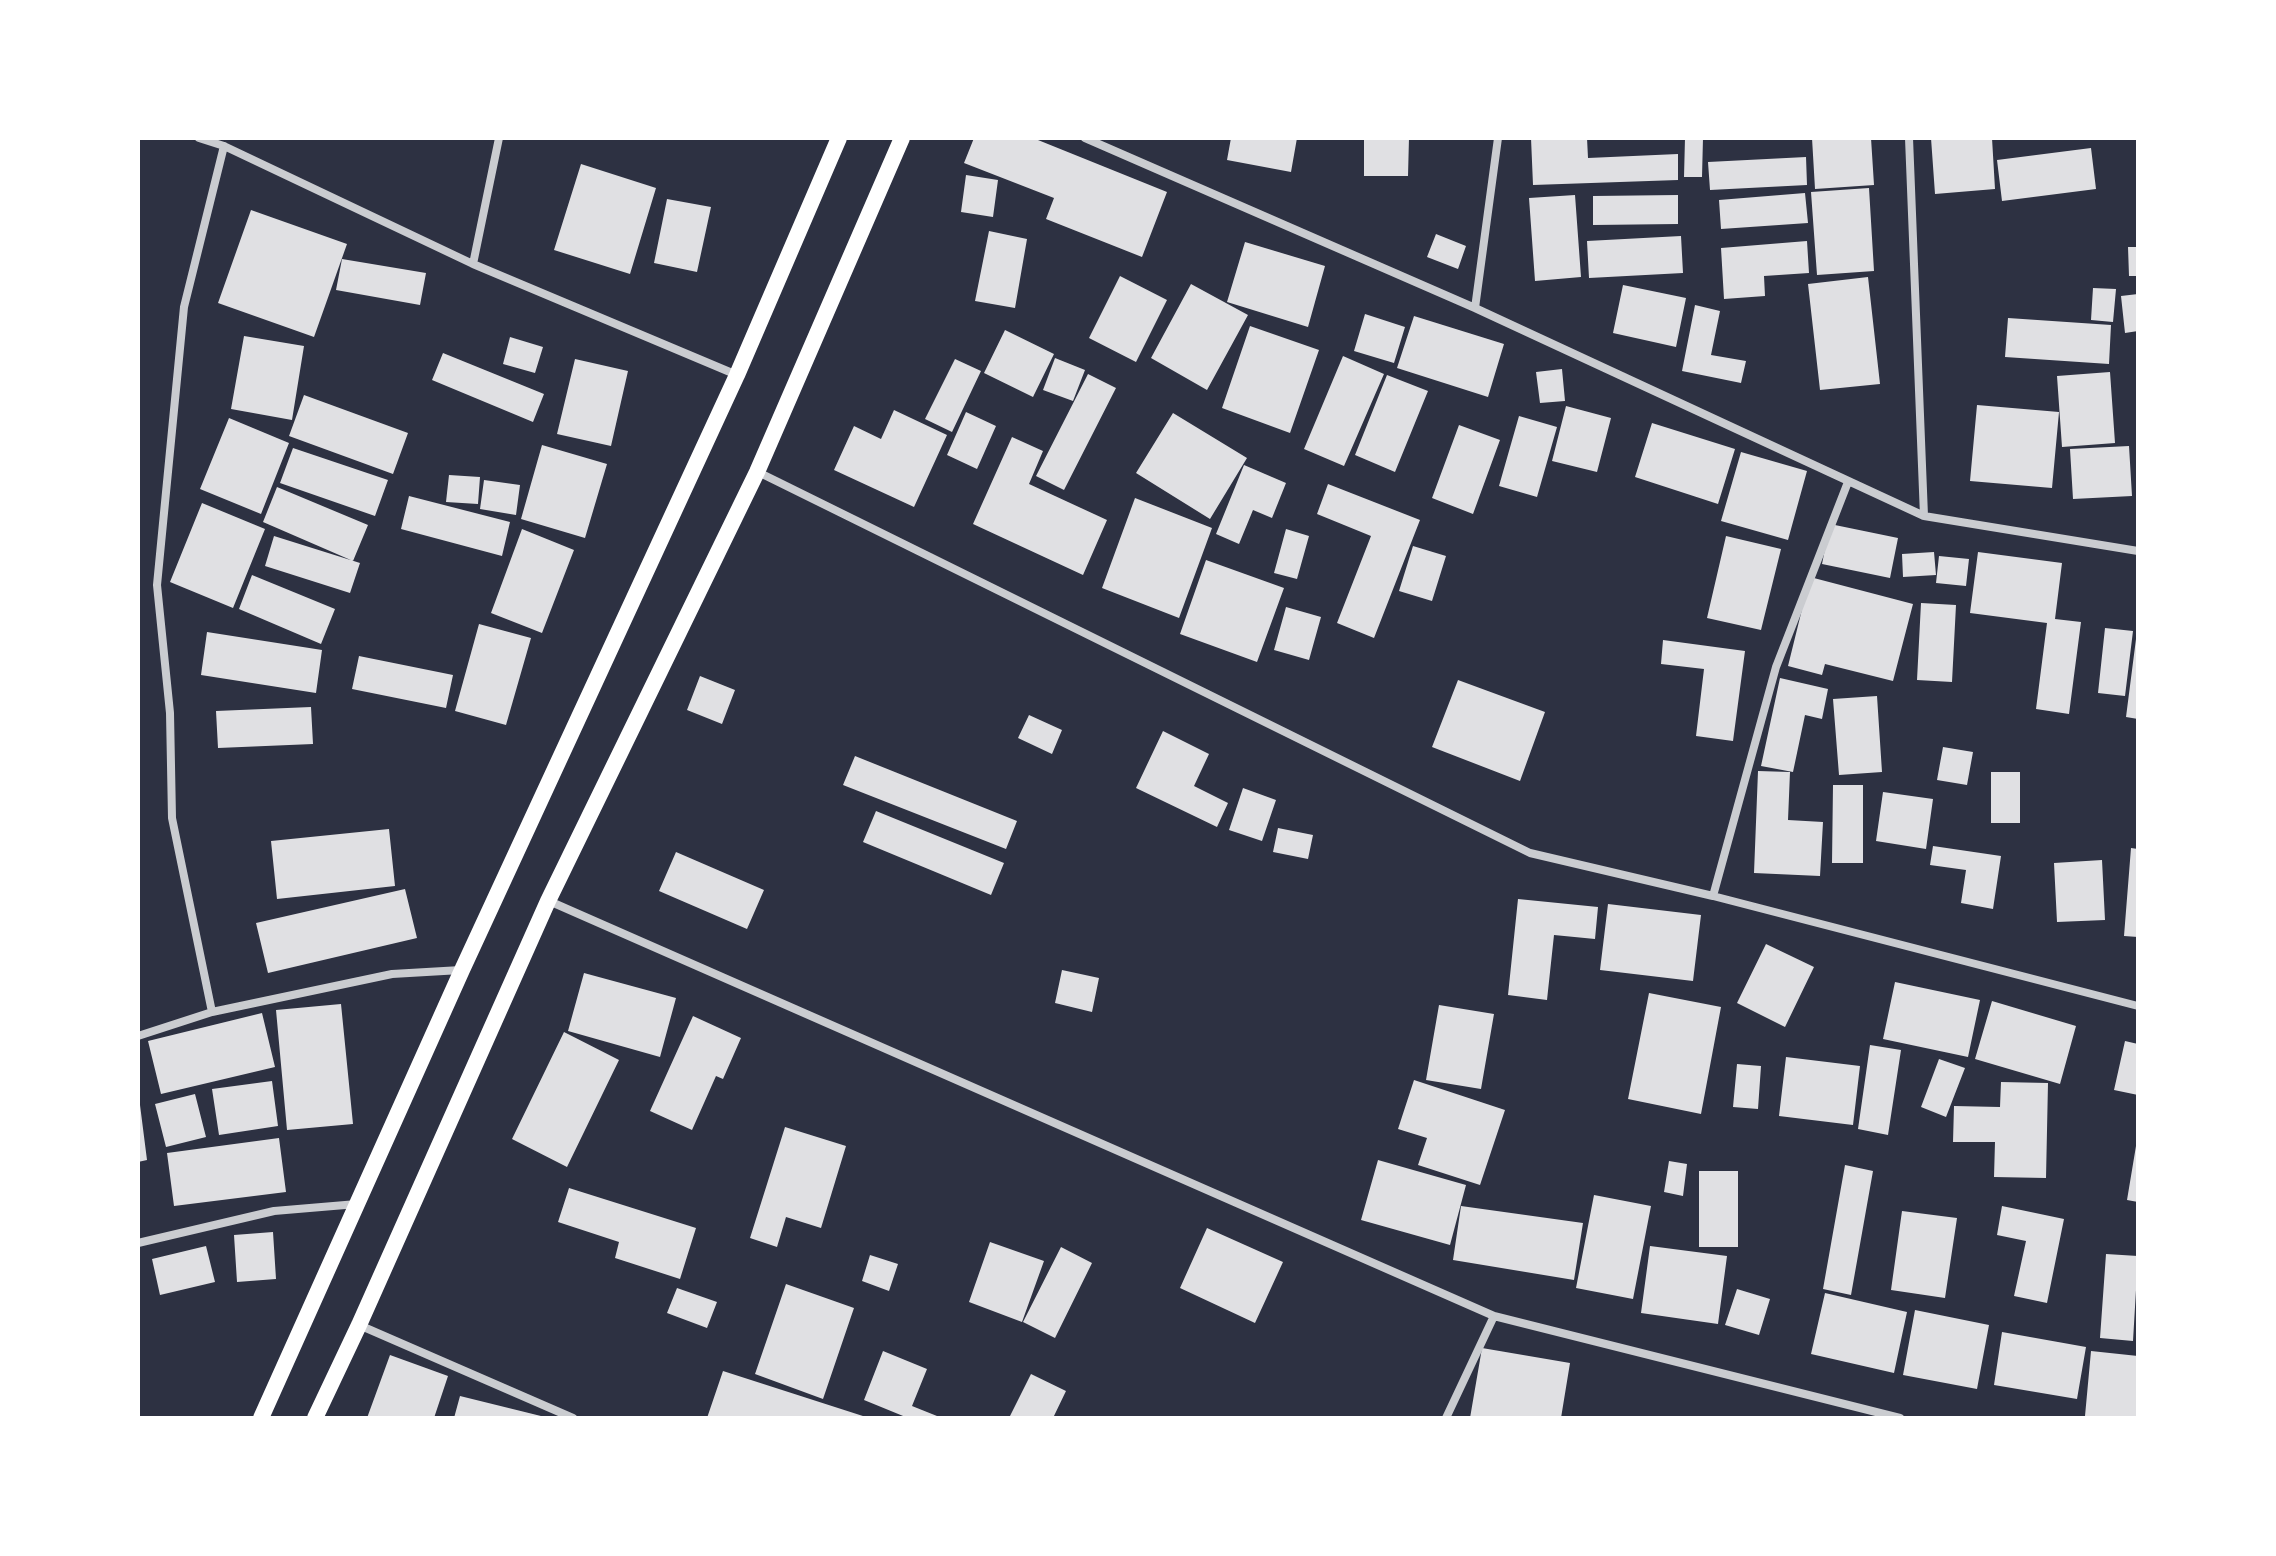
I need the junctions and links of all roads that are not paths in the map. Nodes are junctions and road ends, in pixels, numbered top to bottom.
1 (199, 138) edge
2 (499, 138) edge
3 (839, 138) edge
4 (902, 138) edge
5 (1085, 138) edge
6 (1498, 138) edge
7 (1909, 138) edge
8 (224, 146) junction
9 (473, 264) junction
10 (1475, 308) junction
11 (737, 375) junction
12 (757, 472) junction
13 (1848, 482) junction
14 (1924, 516) junction
15 (2138, 551) edge
16 (1713, 896) junction
17 (548, 901) junction
18 (462, 970) junction
19 (2138, 1006) edge
20 (212, 1012) junction
21 (138, 1036) edge
22 (357, 1204) junction
23 (138, 1243) edge
24 (1494, 1316) junction
25 (359, 1325) junction
26 (261, 1418) edge
27 (315, 1418) edge
28 (573, 1418) edge
29 (1446, 1418) edge
30 (1900, 1418) edge

1 - 8 street
2 - 9 street
3 - 11 main road
4 - 12 main road
5 - 10 street
6 - 10 street
7 - 14 street
8 - 9 street
8 - 20 street
9 - 11 street
10 - 13 street
11 - 18 main road
12 - 16 street
12 - 17 main road
13 - 14 street
13 - 16 street
14 - 15 street
16 - 19 street
17 - 24 street
17 - 25 main road
18 - 20 street
18 - 22 main road
20 - 21 street
22 - 23 street
22 - 26 main road
24 - 29 street
24 - 30 street
25 - 27 main road
25 - 28 street

